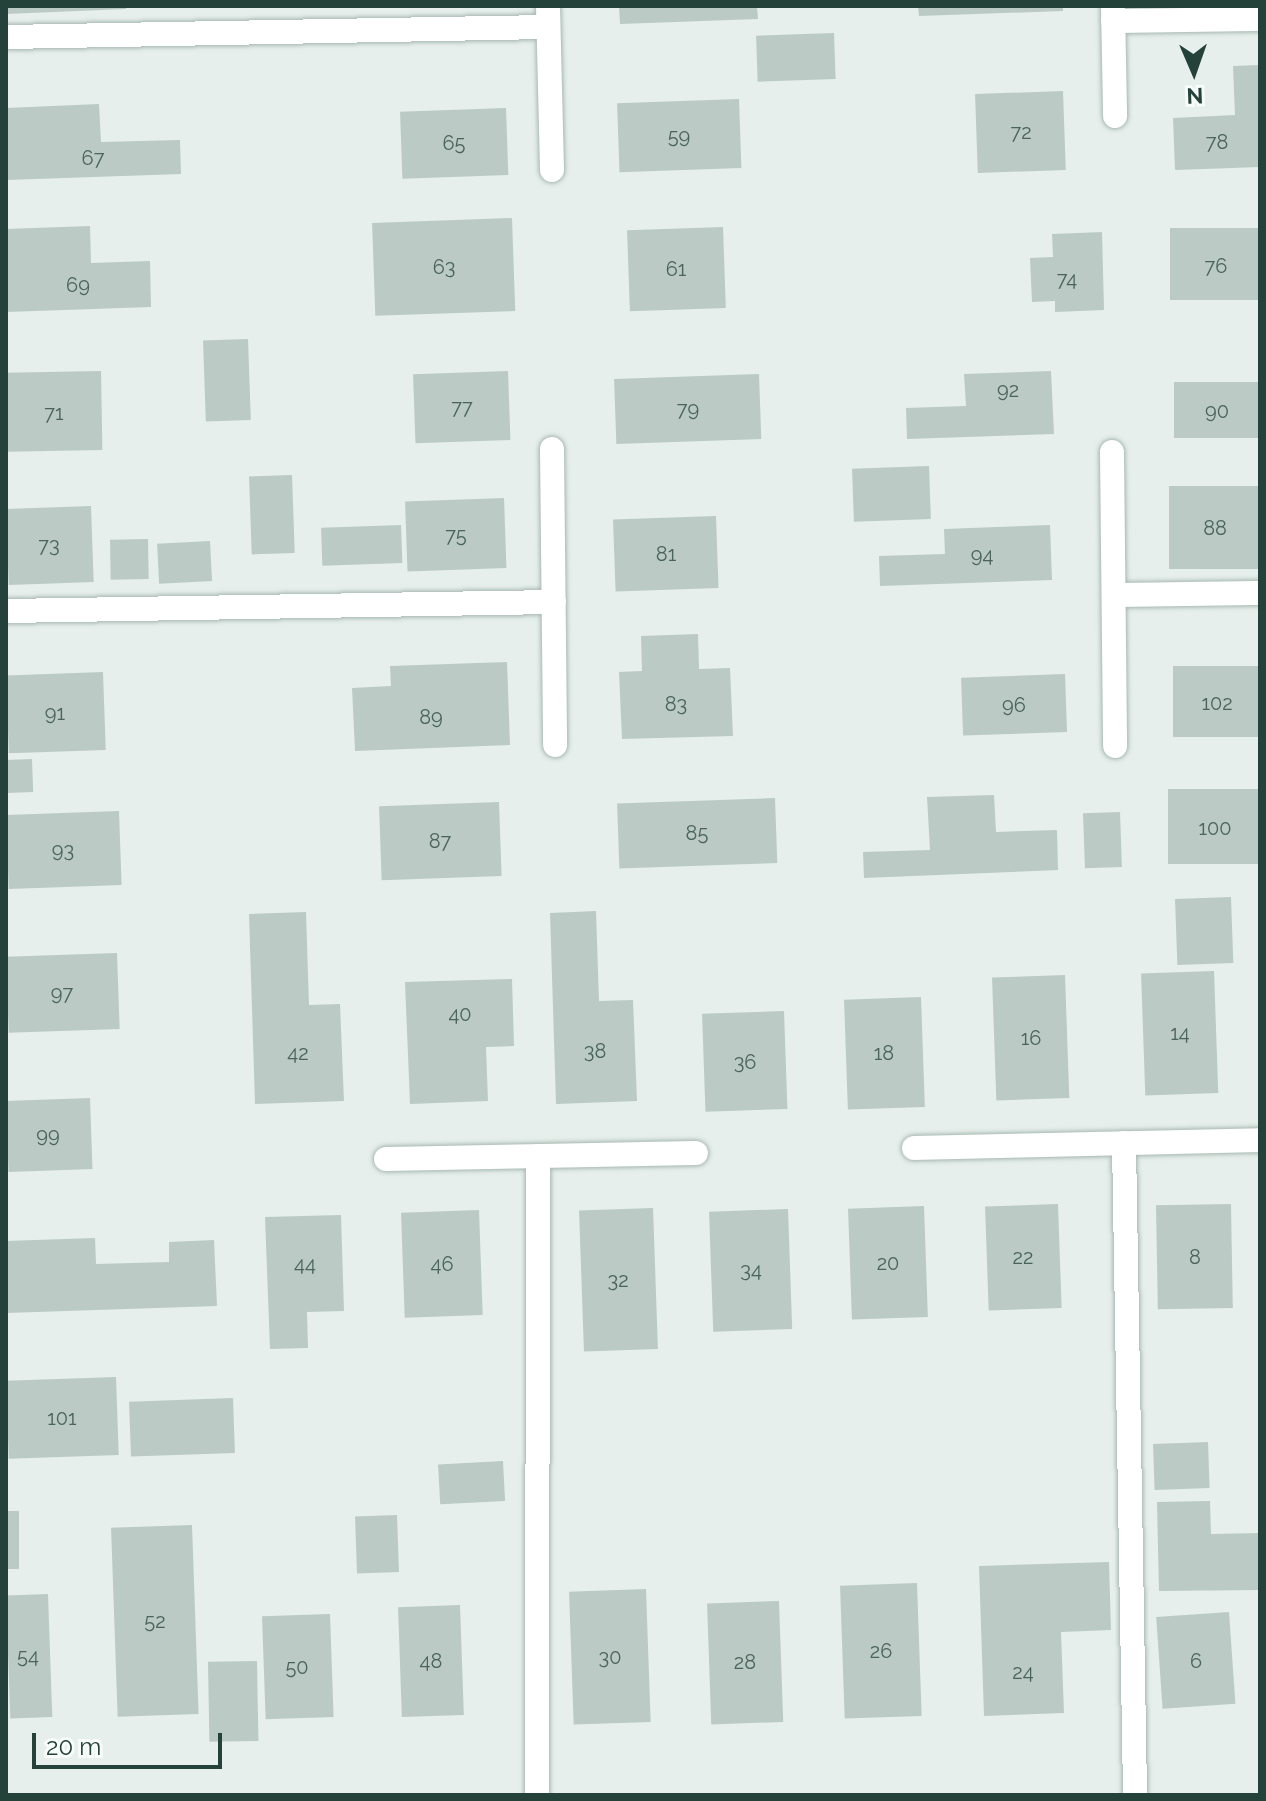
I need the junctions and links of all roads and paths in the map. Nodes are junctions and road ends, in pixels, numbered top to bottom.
1 (1113, 14) edge
2 (548, 17) edge
3 (1260, 19) edge
4 (6, 37) edge
5 (1115, 116) dead end
6 (552, 170) dead end
7 (552, 449) dead end
8 (1112, 452) dead end
9 (1260, 593) edge
10 (1114, 595) junction
11 (554, 602) junction
12 (6, 611) edge
13 (555, 745) dead end
14 (1115, 746) dead end
15 (1260, 1140) edge
16 (1124, 1143) junction
17 (914, 1148) dead end
18 (696, 1153) dead end
19 (538, 1156) junction
20 (386, 1159) dead end
21 (537, 1795) edge
22 (1135, 1795) edge

1 - 3 lane
1 - 5 lane
2 - 4 lane
2 - 6 lane
7 - 11 lane
8 - 10 lane
9 - 10 lane
10 - 14 lane
11 - 12 lane
11 - 13 lane
15 - 16 lane
16 - 17 lane
16 - 22 lane
18 - 19 lane
19 - 20 lane
19 - 21 lane

